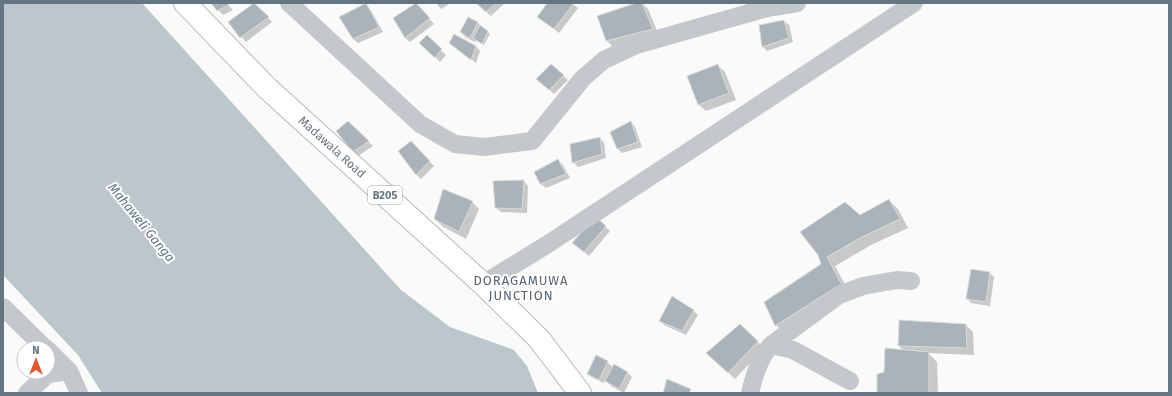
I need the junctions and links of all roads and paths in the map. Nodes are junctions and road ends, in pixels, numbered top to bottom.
1 (185, 3) edge
2 (290, 3) edge
3 (797, 3) edge
4 (914, 3) edge
5 (911, 281) dead end
6 (483, 284) junction
7 (3, 307) edge
8 (37, 340) edge
9 (770, 345) junction
10 (56, 358) edge
11 (69, 371) junction
12 (850, 381) dead end
13 (27, 393) edge
14 (79, 393) edge
15 (580, 393) edge
16 (750, 393) edge

1 - 6 main road, Madawala Road / B205
2 - 3 street
4 - 6 street
5 - 9 street
6 - 15 main road, Madawala Road / B205
7 - 8 street
9 - 12 street
9 - 16 street
10 - 11 street
11 - 13 street
11 - 14 street

